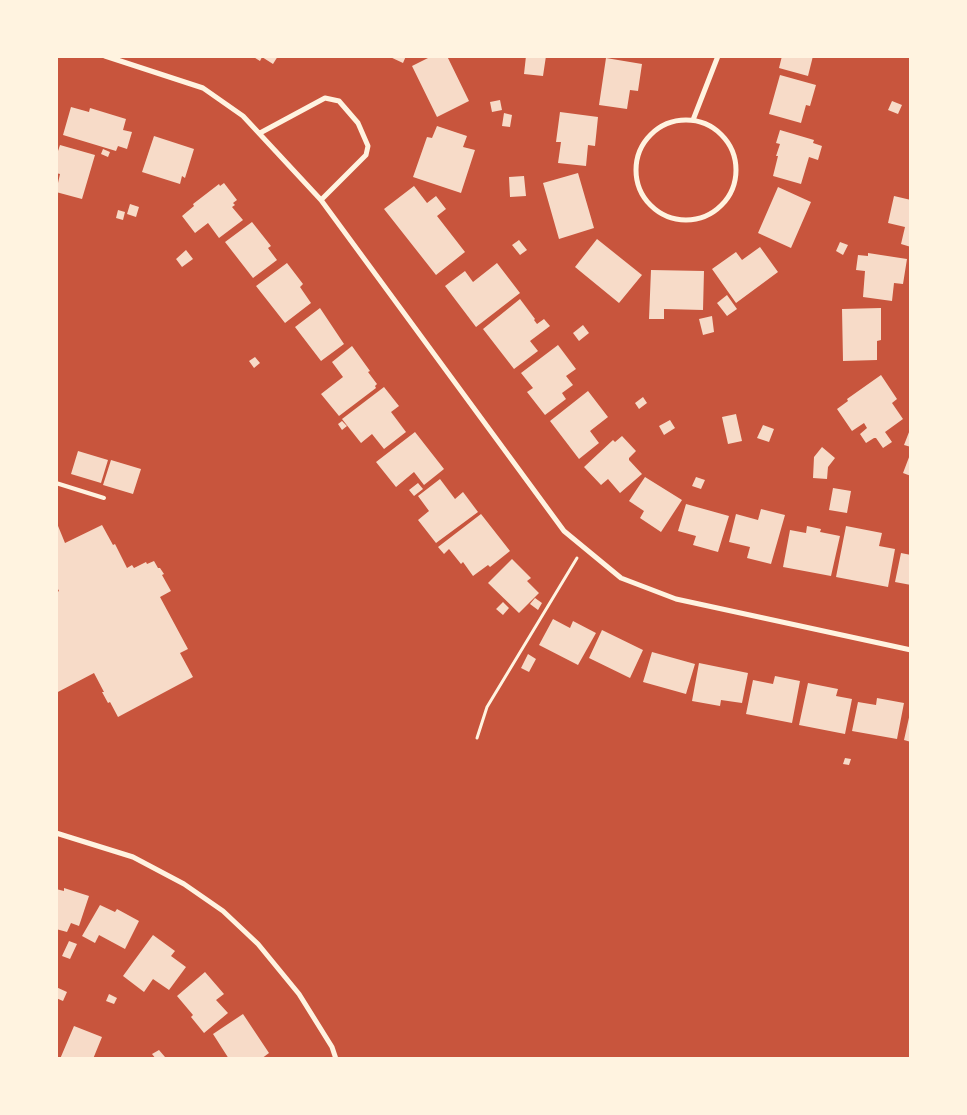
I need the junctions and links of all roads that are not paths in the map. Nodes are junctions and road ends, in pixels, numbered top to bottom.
1 (105, 56) edge
2 (718, 56) edge
3 (693, 120) junction
4 (260, 133) junction
5 (320, 200) junction
6 (56, 483) edge
7 (104, 498) dead end
8 (911, 650) edge
9 (56, 833) edge
10 (336, 1059) edge

1 - 4 street
2 - 3 street
3 - 3 street
4 - 5 street
4 - 5 street
5 - 8 street
6 - 7 lane
9 - 10 street

